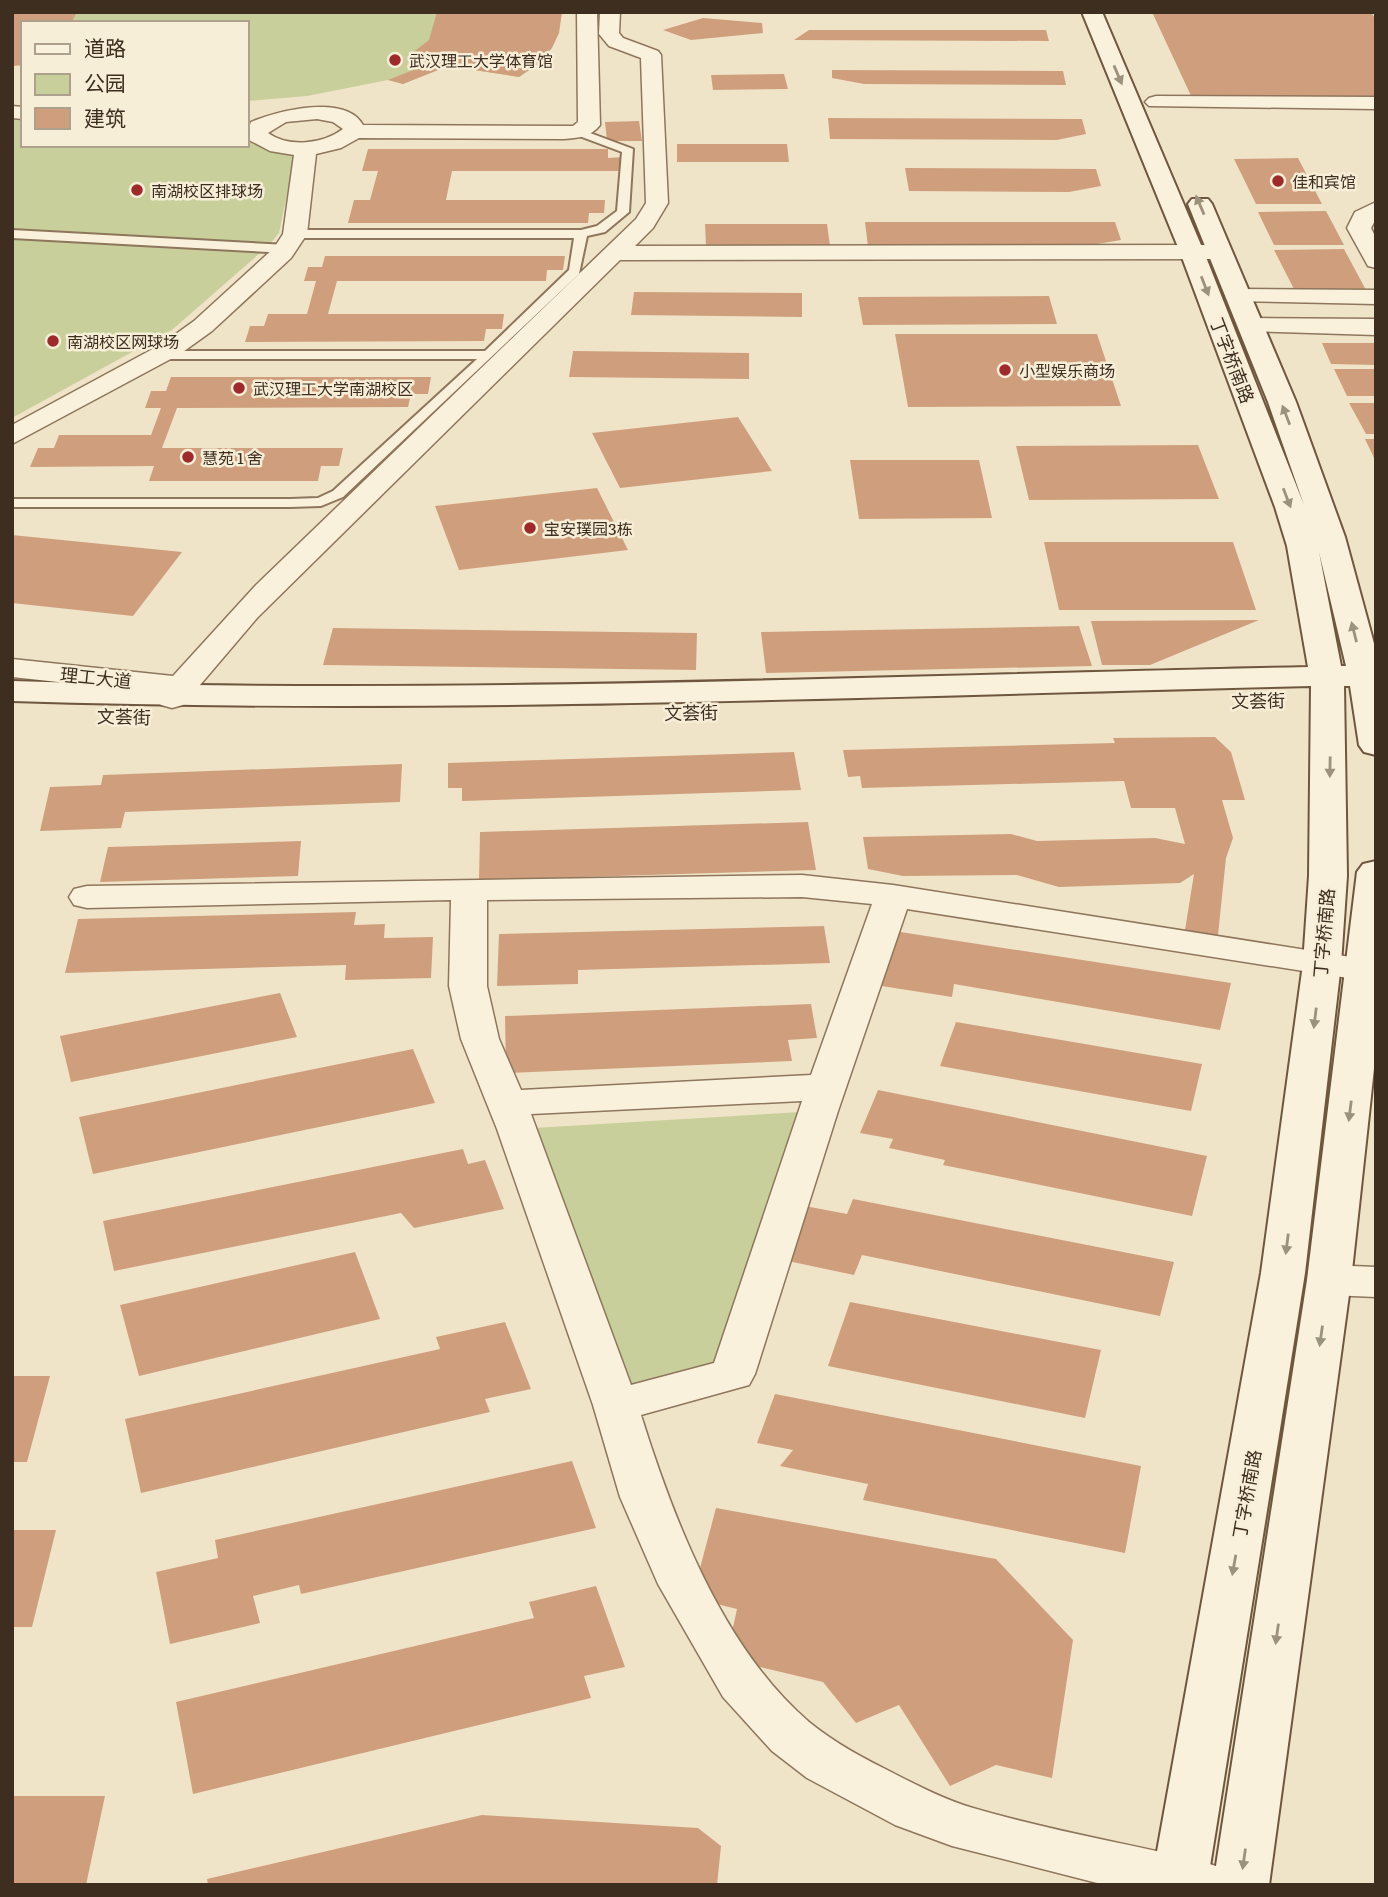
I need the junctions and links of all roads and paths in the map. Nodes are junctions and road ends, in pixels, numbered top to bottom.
1 (587, 12) edge
2 (610, 12) edge
3 (1092, 12) edge
4 (1119, 12) edge
5 (1156, 102) junction
6 (1376, 103) edge
7 (253, 126) edge
8 (354, 131) junction
9 (579, 132) junction
10 (306, 147) junction
11 (1376, 209) edge
12 (12, 234) edge
13 (581, 234) junction
14 (291, 241) junction
15 (1192, 252) junction
16 (1220, 252) junction
17 (614, 253) junction
18 (1376, 261) edge
19 (1240, 296) junction
20 (1376, 296) edge
21 (1253, 326) junction
22 (1376, 327) edge
23 (161, 355) junction
24 (489, 355) junction
25 (12, 436) edge
26 (12, 503) edge
27 (12, 668) edge
28 (1357, 687) edge
29 (12, 691) edge
30 (176, 692) junction
31 (12, 711) edge
32 (1376, 745) edge
33 (1376, 872) edge
34 (469, 888) junction
35 (893, 896) junction
36 (87, 897) dead end
37 (1322, 964) junction
38 (1367, 970) junction
39 (827, 1087) junction
40 (506, 1103) junction
41 (1329, 1280) junction
42 (1376, 1282) edge
43 (616, 1405) junction
44 (1188, 1883) edge
45 (1241, 1885) edge

1 - 9 street
2 - 17 street
3 -> 15 main road, 丁字桥南路
4 - 5 main road, 丁字桥南路
5 - 6 street
16 -> 5 main road, 丁字桥南路
7 - 8 street
7 - 10 street
8 - 9 street
8 - 10 street
9 - 13 lane
10 - 14 street
11 - 18 street
12 - 14 lane
13 - 14 lane
13 - 24 lane
14 - 23 street
15 - 16 street
15 - 17 street
15 -> 28 main road, 丁字桥南路
16 - 19 main road, 丁字桥南路
17 - 30 street
19 - 20 street
19 - 21 main road, 丁字桥南路
21 - 22 street
28 -> 21 main road, 丁字桥南路
23 - 24 lane
23 - 25 street
24 - 26 lane
27 - 30 street, 理工大道
28 - 30 main road, 文荟街
28 - 31 main road, 文荟街
28 - 32 main road, 丁字桥南路
28 -> 37 main road, 丁字桥南路
29 - 30 main road, 文荟街
33 - 38 main road
34 - 35 street
34 - 36 street
34 - 40 street
35 - 37 street
35 - 39 street
37 - 38 street
37 -> 44 main road, 丁字桥南路
38 -> 41 main road
39 - 40 street
39 - 43 street
40 - 43 street
41 - 42 street
41 -> 45 main road
43 - 44 street

